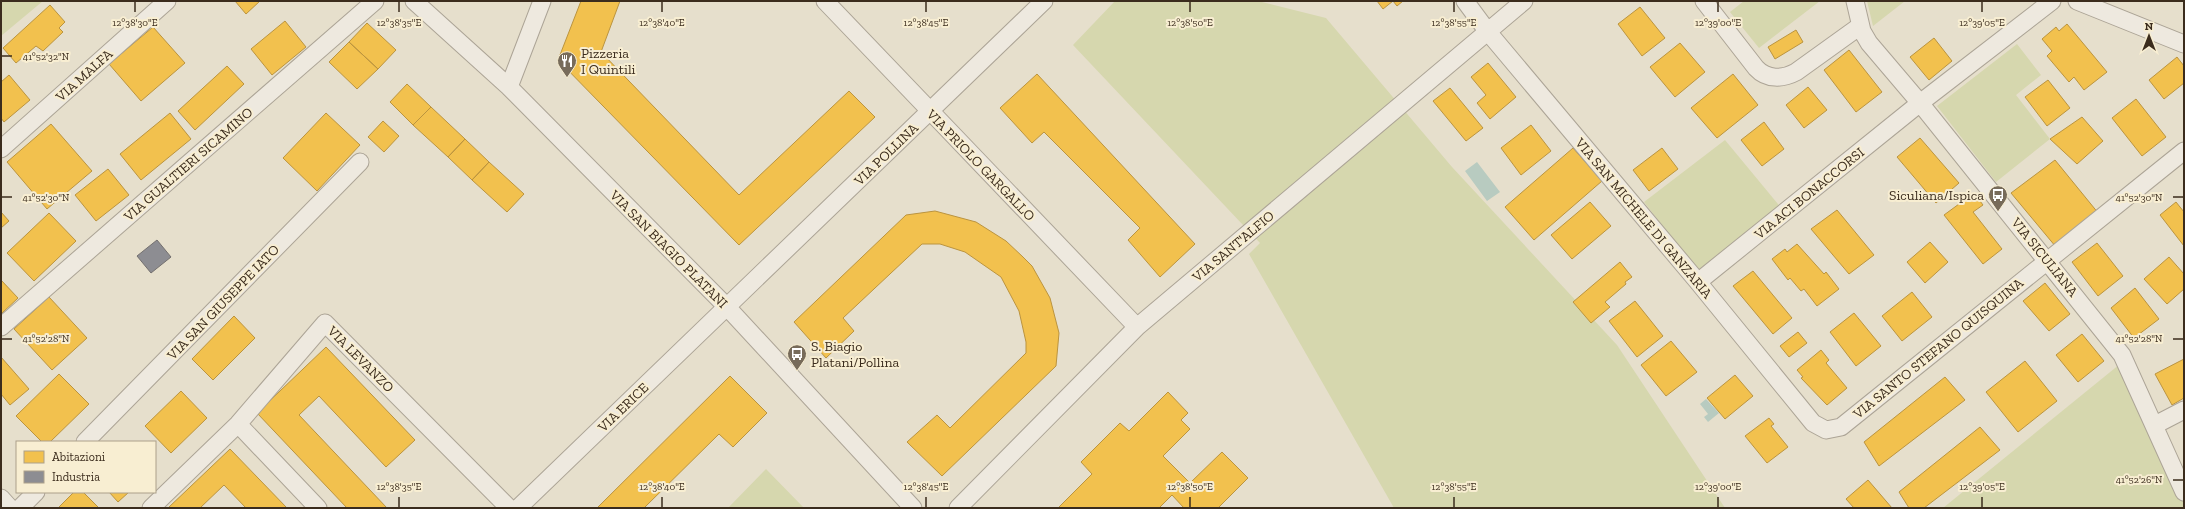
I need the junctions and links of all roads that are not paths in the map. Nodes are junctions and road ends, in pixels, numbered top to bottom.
1 (167, 1) edge
2 (375, 1) edge
3 (414, 1) edge
4 (542, 1) edge
5 (825, 1) edge
6 (1044, 1) edge
7 (1465, 1) edge
8 (1524, 1) edge
9 (1704, 1) edge
10 (1855, 1) edge
11 (2052, 1) edge
12 (2077, 1) edge
13 (1860, 26) junction
14 (1488, 32) junction
15 (2184, 44) edge
16 (509, 87) junction
17 (1920, 103) junction
18 (929, 112) junction
19 (1, 149) edge
20 (2184, 150) edge
21 (360, 162) dead end
22 (2048, 260) junction
23 (1698, 282) junction
24 (727, 307) junction
25 (1, 327) edge
26 (1137, 327) junction
27 (2184, 410) edge
28 (238, 424) junction
29 (2155, 425) junction
30 (1826, 430) joint
31 (86, 441) edge
32 (2184, 492) edge
33 (35, 493) edge
34 (1, 498) edge
35 (10, 508) edge
36 (20, 508) edge
37 (151, 508) edge
38 (318, 508) edge
39 (509, 508) edge
40 (518, 508) edge
41 (913, 508) edge
42 (958, 508) edge

1 - 19 street, VIA MALFA
2 - 25 street, VIA GUALTIERI SICAMINO
3 - 16 street, VIA SAN BIAGIO PLATANI
4 - 16 street
5 - 18 street, VIA PRIOLO GARGALLO
6 - 18 street, VIA POLLINA
7 - 14 street, VIA SAN MICHELE DI GANZARIA
8 - 14 street, VIA SANT'ALFIO
9 - 13 street
10 - 13 street, VIA SICULIANA
11 - 17 street, VIA ACI BONACCORSI
12 - 15 street
13 - 17 street, VIA SICULIANA
14 - 23 street, VIA SAN MICHELE DI GANZARIA
14 - 26 street, VIA SANT'ALFIO
16 - 24 street, VIA SAN BIAGIO PLATANI
17 - 22 street, VIA SICULIANA
17 - 23 street, VIA ACI BONACCORSI
18 - 24 street, VIA POLLINA
18 - 26 street, VIA PRIOLO GARGALLO
20 - 22 street, VIA SANTO STEFANO QUISQUINA
21 - 31 street, VIA SAN GIUSEPPE IATO
22 - 29 street, VIA SICULIANA
22 - 30 street, VIA SANTO STEFANO QUISQUINA
23 - 30 street, VIA SAN MICHELE DI GANZARIA
24 - 40 street, VIA ERICE
24 - 41 street, VIA SAN BIAGIO PLATANI
26 - 42 street, VIA SANT'ALFIO
27 - 29 street
28 - 37 street, VIA LEVANZO
28 - 38 street
28 - 39 street, VIA LEVANZO
29 - 32 street, VIA SICULIANA
33 - 36 street
34 - 35 street

